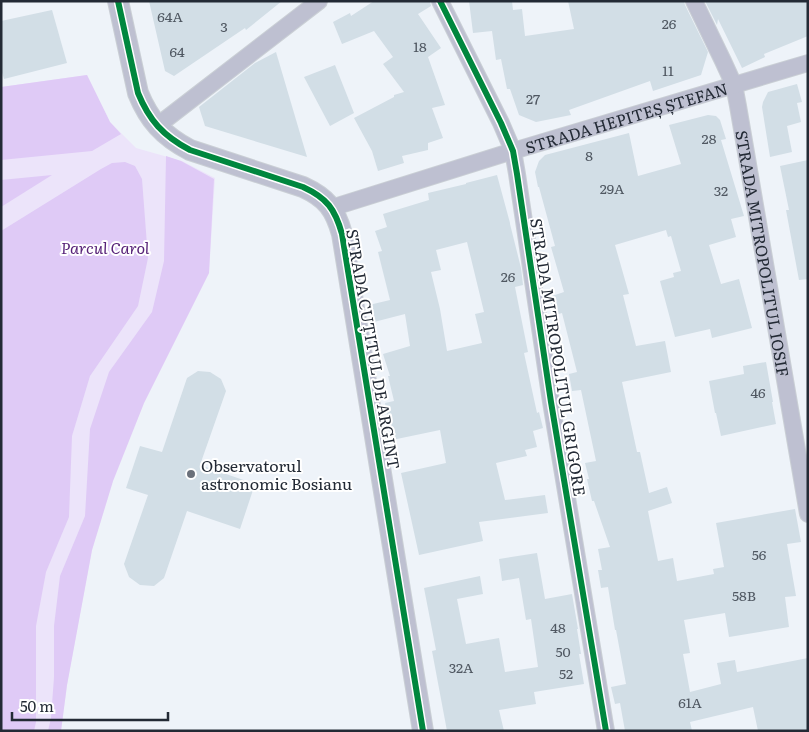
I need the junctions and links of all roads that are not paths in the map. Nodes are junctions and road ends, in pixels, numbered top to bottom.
1 (118, 1) edge
2 (319, 1) edge
3 (440, 1) edge
4 (694, 1) edge
5 (808, 63) edge
6 (734, 85) junction
7 (157, 126) junction
8 (513, 151) junction
9 (331, 208) junction
10 (808, 514) edge
11 (423, 731) edge
12 (606, 731) edge

1 - 7 street, STRADA CUȚITUL DE ARGINT
2 - 7 street
3 - 8 street, STRADA MITROPOLITUL GRIGORE
4 - 6 street, STRADA MITROPOLITUL IOSIF
5 - 6 street, STRADA HEPITEȘ ȘTEFAN
6 - 8 street, STRADA HEPITEȘ ȘTEFAN
6 - 10 street, STRADA MITROPOLITUL IOSIF
7 - 9 street, STRADA CUȚITUL DE ARGINT
8 - 9 street, STRADA HEPITEȘ ȘTEFAN
8 - 12 street, STRADA MITROPOLITUL GRIGORE
9 - 11 street, STRADA CUȚITUL DE ARGINT

